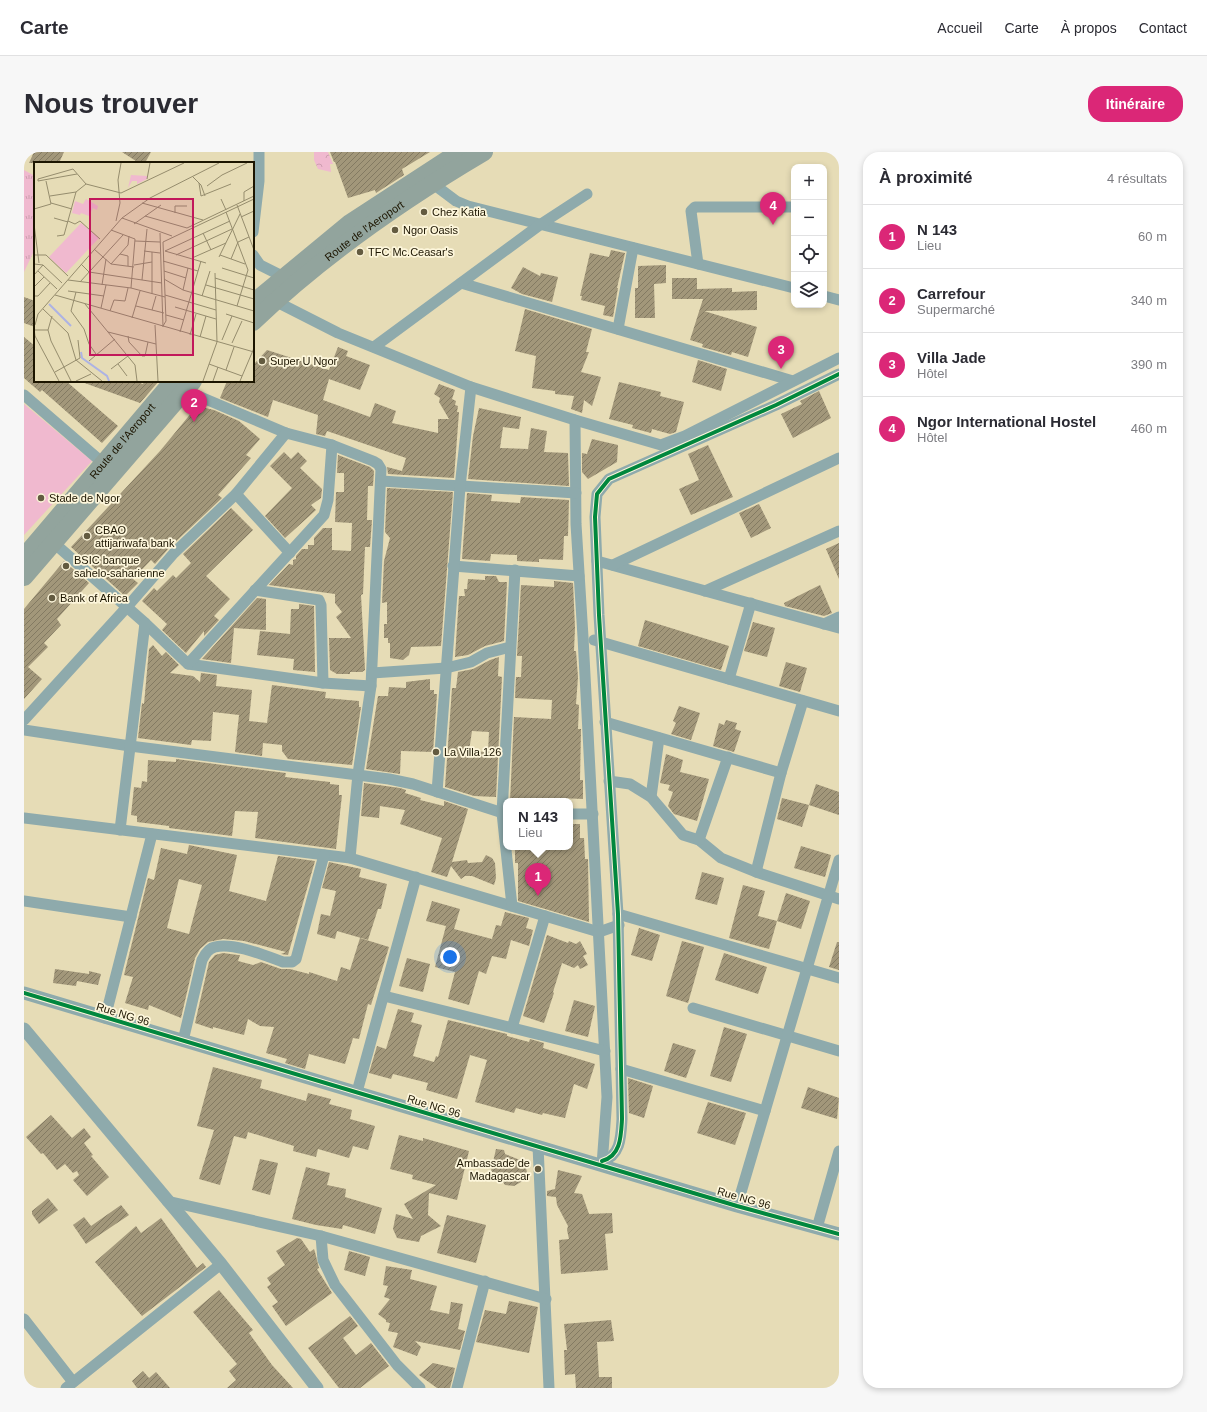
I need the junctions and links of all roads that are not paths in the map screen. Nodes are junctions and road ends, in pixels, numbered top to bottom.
1 (259, 152) edge
2 (459, 152) edge
3 (484, 152) edge
4 (432, 183) junction
5 (587, 194) dead end
6 (791, 207) edge
7 (254, 224) edge
8 (541, 224) junction
9 (634, 248) junction
10 (254, 256) edge
11 (698, 264) junction
12 (284, 276) junction
13 (461, 283) junction
14 (791, 287) edge
15 (827, 297) edge
16 (839, 300) edge
17 (275, 301) junction
18 (254, 302) edge
19 (254, 321) edge
20 (618, 329) junction
21 (374, 347) junction
22 (839, 358) edge
23 (839, 374) edge
24 (793, 381) junction
25 (183, 384) edge
26 (471, 387) junction
27 (24, 395) edge
28 (575, 420) junction
29 (286, 433) junction
30 (332, 445) junction
31 (839, 458) edge
32 (104, 464) junction
33 (381, 481) junction
34 (460, 487) junction
35 (576, 493) junction
36 (236, 494) junction
37 (839, 531) edge
38 (54, 543) junction
39 (290, 553) junction
40 (24, 557) edge
41 (597, 561) junction
42 (613, 565) junction
43 (454, 566) junction
44 (516, 570) junction
45 (24, 576) edge
46 (579, 576) junction
47 (255, 590) junction
48 (705, 591) junction
49 (751, 603) junction
50 (127, 608) junction
51 (839, 617) edge
52 (145, 623) junction
53 (824, 624) junction
54 (839, 628) edge
55 (584, 637) junction
56 (601, 642) junction
57 (510, 647) junction
58 (188, 664) junction
59 (446, 668) junction
60 (372, 673) junction
61 (728, 679) junction
62 (323, 683) junction
63 (371, 686) junction
64 (803, 700) junction
65 (839, 711) edge
66 (24, 720) edge
67 (605, 722) junction
68 (24, 730) edge
69 (659, 738) junction
70 (130, 746) junction
71 (728, 758) junction
72 (781, 773) junction
73 (358, 774) junction
74 (609, 781) junction
75 (437, 792) junction
76 (651, 797) junction
77 (505, 798) edge
78 (503, 814) edge
79 (573, 814) edge
80 (593, 814) junction
81 (24, 818) edge
82 (120, 830) junction
83 (152, 834) junction
84 (699, 840) junction
85 (507, 850) edge
86 (324, 855) junction
87 (350, 858) junction
88 (839, 860) edge
89 (756, 872) junction
90 (416, 877) junction
91 (834, 897) edge
92 (24, 901) edge
93 (512, 906) junction
94 (618, 914) junction
95 (545, 916) junction
96 (131, 917) junction
97 (619, 925) junction
98 (599, 932) junction
99 (807, 968) junction
100 (839, 978) edge
101 (24, 993) edge
102 (384, 996) junction
103 (693, 1008) dead end
104 (105, 1018) junction
105 (512, 1028) junction
106 (24, 1029) edge
107 (787, 1036) junction
108 (183, 1041) junction
109 (605, 1051) junction
110 (839, 1051) edge
111 (621, 1069) junction
112 (357, 1092) junction
113 (765, 1111) junction
114 (538, 1146) junction
115 (839, 1151) edge
116 (602, 1163) junction
117 (168, 1201) junction
118 (737, 1206) junction
119 (817, 1228) junction
120 (839, 1234) edge
121 (321, 1236) junction
122 (221, 1264) junction
123 (485, 1281) junction
124 (546, 1299) junction
125 (24, 1319) edge
126 (70, 1385) edge
127 (317, 1388) edge
128 (420, 1388) edge
129 (457, 1388) edge
130 (550, 1388) edge

1 - 7 street
2 - 12 highway, Route de l'Aeroport
3 - 4 highway, Route de l'Aeroport
4 - 8 street
4 - 17 highway, Route de l'Aeroport
5 - 8 street
6 - 11 street
8 - 9 street
8 - 13 street
9 - 11 street
9 - 20 street
10 - 12 street
11 - 14 street
12 - 18 highway, Route de l'Aeroport
13 - 20 street
13 - 21 street
15 - 16 street
17 - 19 highway, Route de l'Aeroport
17 - 21 street
20 - 24 street
21 - 26 street
22 - 24 street
23 - 41 street
24 - 28 street
25 - 29 street
25 - 32 highway, Route de l'Aeroport
25 - 38 highway, Route de l'Aeroport
26 - 28 street
26 - 34 street
27 - 32 street
28 - 35 street
29 - 30 street
29 - 36 street
30 - 33 street
30 - 39 street
31 - 42 street
32 - 40 highway, Route de l'Aeroport
33 - 34 street
33 - 60 street
34 - 35 street
34 - 43 street
35 - 46 street
36 - 39 street
36 - 50 street
37 - 48 street
38 - 45 highway, Route de l'Aeroport
38 - 50 street
39 - 47 street
41 - 42 street
41 - 56 street
42 - 48 street
43 - 44 street
43 - 59 street
44 - 46 street
44 - 57 street
46 - 55 street
47 - 58 street
47 - 62 street
48 - 49 street
49 - 53 street
49 - 61 street
50 - 52 street
50 - 66 street
51 - 53 street
52 - 58 street
52 - 70 street
53 - 54 street
55 - 56 street
55 - 80 street
56 - 61 street
56 - 67 street
57 - 59 street
57 - 77 street
58 - 62 street
59 - 60 street
59 - 75 street
60 - 63 street
61 - 64 street
62 - 63 street
63 - 73 street
64 - 65 street
64 - 72 street
67 - 69 street
67 - 74 street
68 - 70 street
69 - 71 street
69 - 76 street
70 - 73 street
70 - 82 street
71 - 72 street
71 - 84 street
72 - 89 street
73 - 75 street
73 - 87 street
74 - 76 street
74 - 94 street
75 - 78 street
76 - 84 street
79 - 80 street
80 - 98 street
81 - 82 street
82 - 83 street
83 - 86 street
83 - 96 street
84 - 89 street
85 - 93 street
86 - 87 street
86 - 108 street
87 - 90 street
88 - 91 street
89 - 91 street
90 - 93 street
90 - 102 street
91 - 99 street
92 - 96 street
93 - 95 street
94 - 97 street
94 - 99 street
95 - 98 street
95 - 105 street
96 - 104 street
97 - 98 street
97 - 111 street
98 - 109 street
99 - 100 street
99 - 107 street
101 - 104 street, Rue NG 96
102 - 105 street
102 - 112 street
103 - 107 street
104 - 108 street, Rue NG 96
105 - 109 street
106 - 117 street
107 - 110 street
107 - 113 street
108 - 112 street, Rue NG 96
109 - 116 street
111 - 113 street
111 - 116 street
112 - 114 street, Rue NG 96
113 - 118 street
114 - 116 street, Rue NG 96
114 - 124 street
115 - 119 street
116 - 118 street, Rue NG 96
117 - 121 street
117 - 122 street
118 - 119 street, Rue NG 96
119 - 120 street, Rue NG 96
121 - 123 street
121 - 128 street
122 - 126 street
122 - 127 street
123 - 124 street
123 - 129 street
124 - 130 street
125 - 126 street

